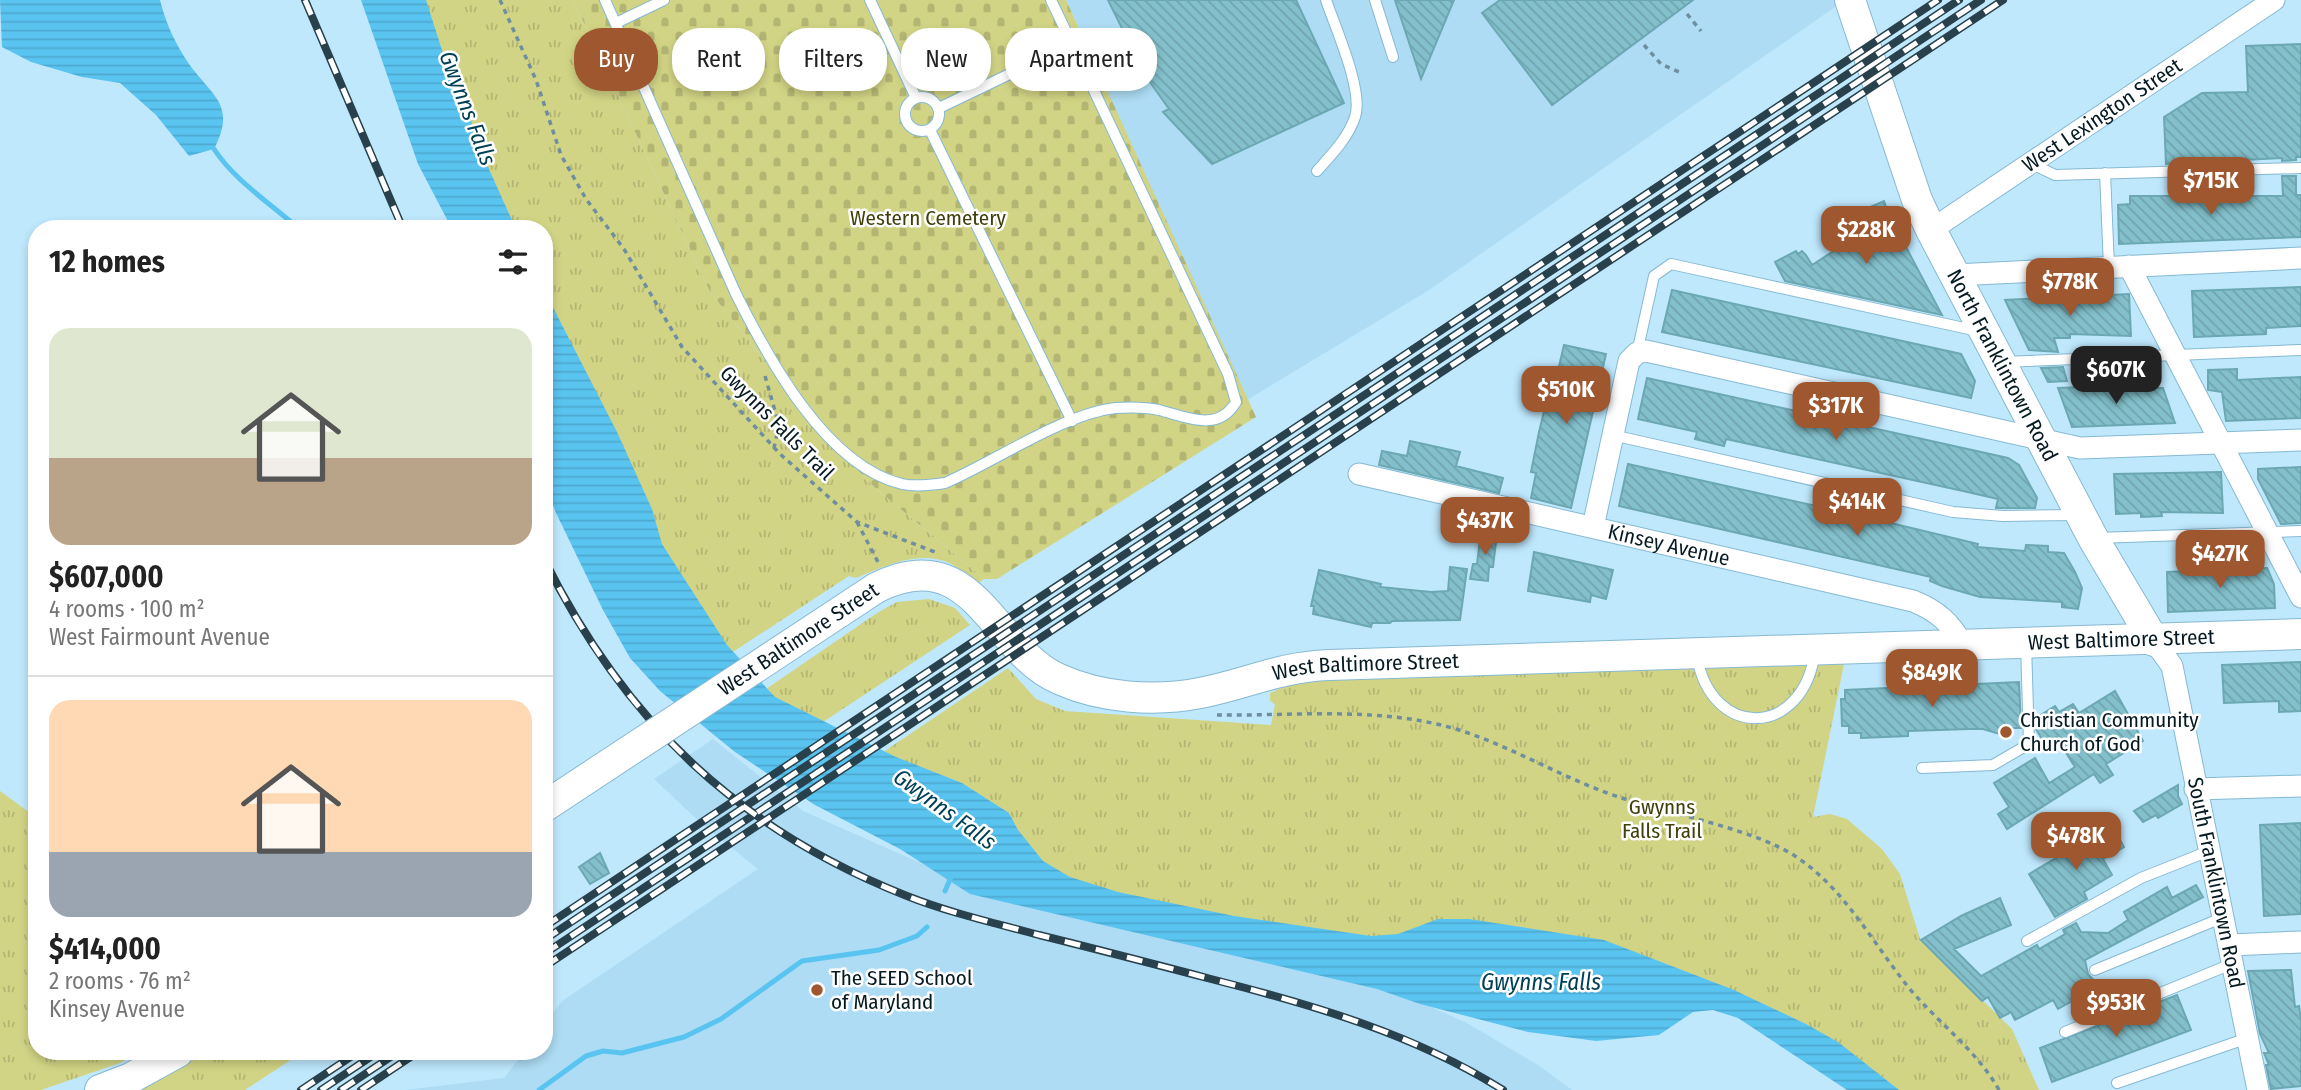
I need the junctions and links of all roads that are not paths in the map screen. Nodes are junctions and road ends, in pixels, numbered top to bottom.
1 (605, 0) edge
2 (664, 0) edge
3 (870, 0) edge
4 (1051, 0) edge
5 (1326, 0) edge
6 (1375, 0) edge
7 (1850, 0) edge
8 (2274, 0) edge
9 (616, 23) junction
10 (1064, 28) edge
11 (1392, 58) dead end
12 (1005, 76) edge
13 (1094, 91) edge
14 (916, 98) junction
15 (939, 108) junction
16 (930, 130) junction
17 (2030, 163) junction
18 (2301, 168) edge
19 (1318, 171) dead end
20 (2105, 173) junction
21 (1931, 230) junction
22 (2301, 258) edge
23 (2119, 267) junction
24 (1955, 275) junction
25 (1985, 332) junction
26 (2301, 350) edge
27 (1637, 353) junction
28 (2175, 355) junction
29 (2001, 362) junction
30 (1072, 421) junction
31 (1612, 435) junction
32 (2041, 438) junction
33 (2301, 440) edge
34 (2221, 443) junction
35 (1359, 474) dead end
36 (2087, 526) junction
37 (1592, 527) junction
38 (2301, 531) edge
39 (2267, 532) junction
40 (2301, 597) edge
41 (2301, 634) edge
42 (2154, 640) junction
43 (2026, 645) junction
44 (1964, 646) junction
45 (1815, 651) junction
46 (1697, 654) junction
47 (1922, 768) dead end
48 (2301, 786) edge
49 (2195, 789) junction
50 (553, 801) edge
51 (2209, 851) junction
52 (2224, 917) junction
53 (2027, 941) dead end
54 (2301, 942) edge
55 (2232, 954) junction
56 (2095, 970) dead end
57 (2065, 1032) dead end
58 (2248, 1038) junction
59 (164, 1060) edge
60 (2117, 1083) dead end
61 (100, 1090) edge
62 (2258, 1090) edge

1 - 9 lane
2 - 9 lane
3 - 14 lane
4 - 10 lane
5 - 19 lane
6 - 11 lane
7 - 21 main road, North Franklintown Road
8 - 17 street, West Lexington Street
9 - 30 lane
12 - 15 lane
13 - 30 lane
14 - 15 lane
14 - 16 lane
15 - 16 lane
16 - 30 lane
17 - 20 lane
17 - 21 street, West Lexington Street
18 - 20 lane
20 - 23 lane
21 - 24 main road, North Franklintown Road
22 - 23 street
23 - 24 street
23 - 28 street
24 - 25 main road, North Franklintown Road
25 - 27 lane
25 - 29 main road, North Franklintown Road
26 - 28 lane
27 - 31 street
27 - 32 street
28 - 29 lane
28 - 34 street
29 - 32 main road, North Franklintown Road
31 - 36 lane
31 - 37 street
32 - 34 street
32 - 36 main road, North Franklintown Road
33 - 34 street
34 - 39 street
35 - 37 street, Kinsey Avenue
36 - 39 lane
36 - 42 main road, North Franklintown Road
37 - 44 street, Kinsey Avenue
38 - 39 lane
39 - 40 street
41 - 42 main road, West Baltimore Street
42 - 43 main road, West Baltimore Street
42 - 49 street, South Franklintown Road
43 - 44 main road, West Baltimore Street
43 - 47 lane
44 - 45 main road, West Baltimore Street
45 - 46 main road, West Baltimore Street
45 - 46 lane
46 - 50 main road, West Baltimore Street, bridge
48 - 49 street
49 - 51 street, South Franklintown Road
51 - 52 street, South Franklintown Road
51 - 53 lane
52 - 55 street, South Franklintown Road
52 - 56 lane
54 - 55 street
55 - 57 lane
55 - 58 street, South Franklintown Road
58 - 60 lane
58 - 62 street, South Franklintown Road
59 - 61 main road

